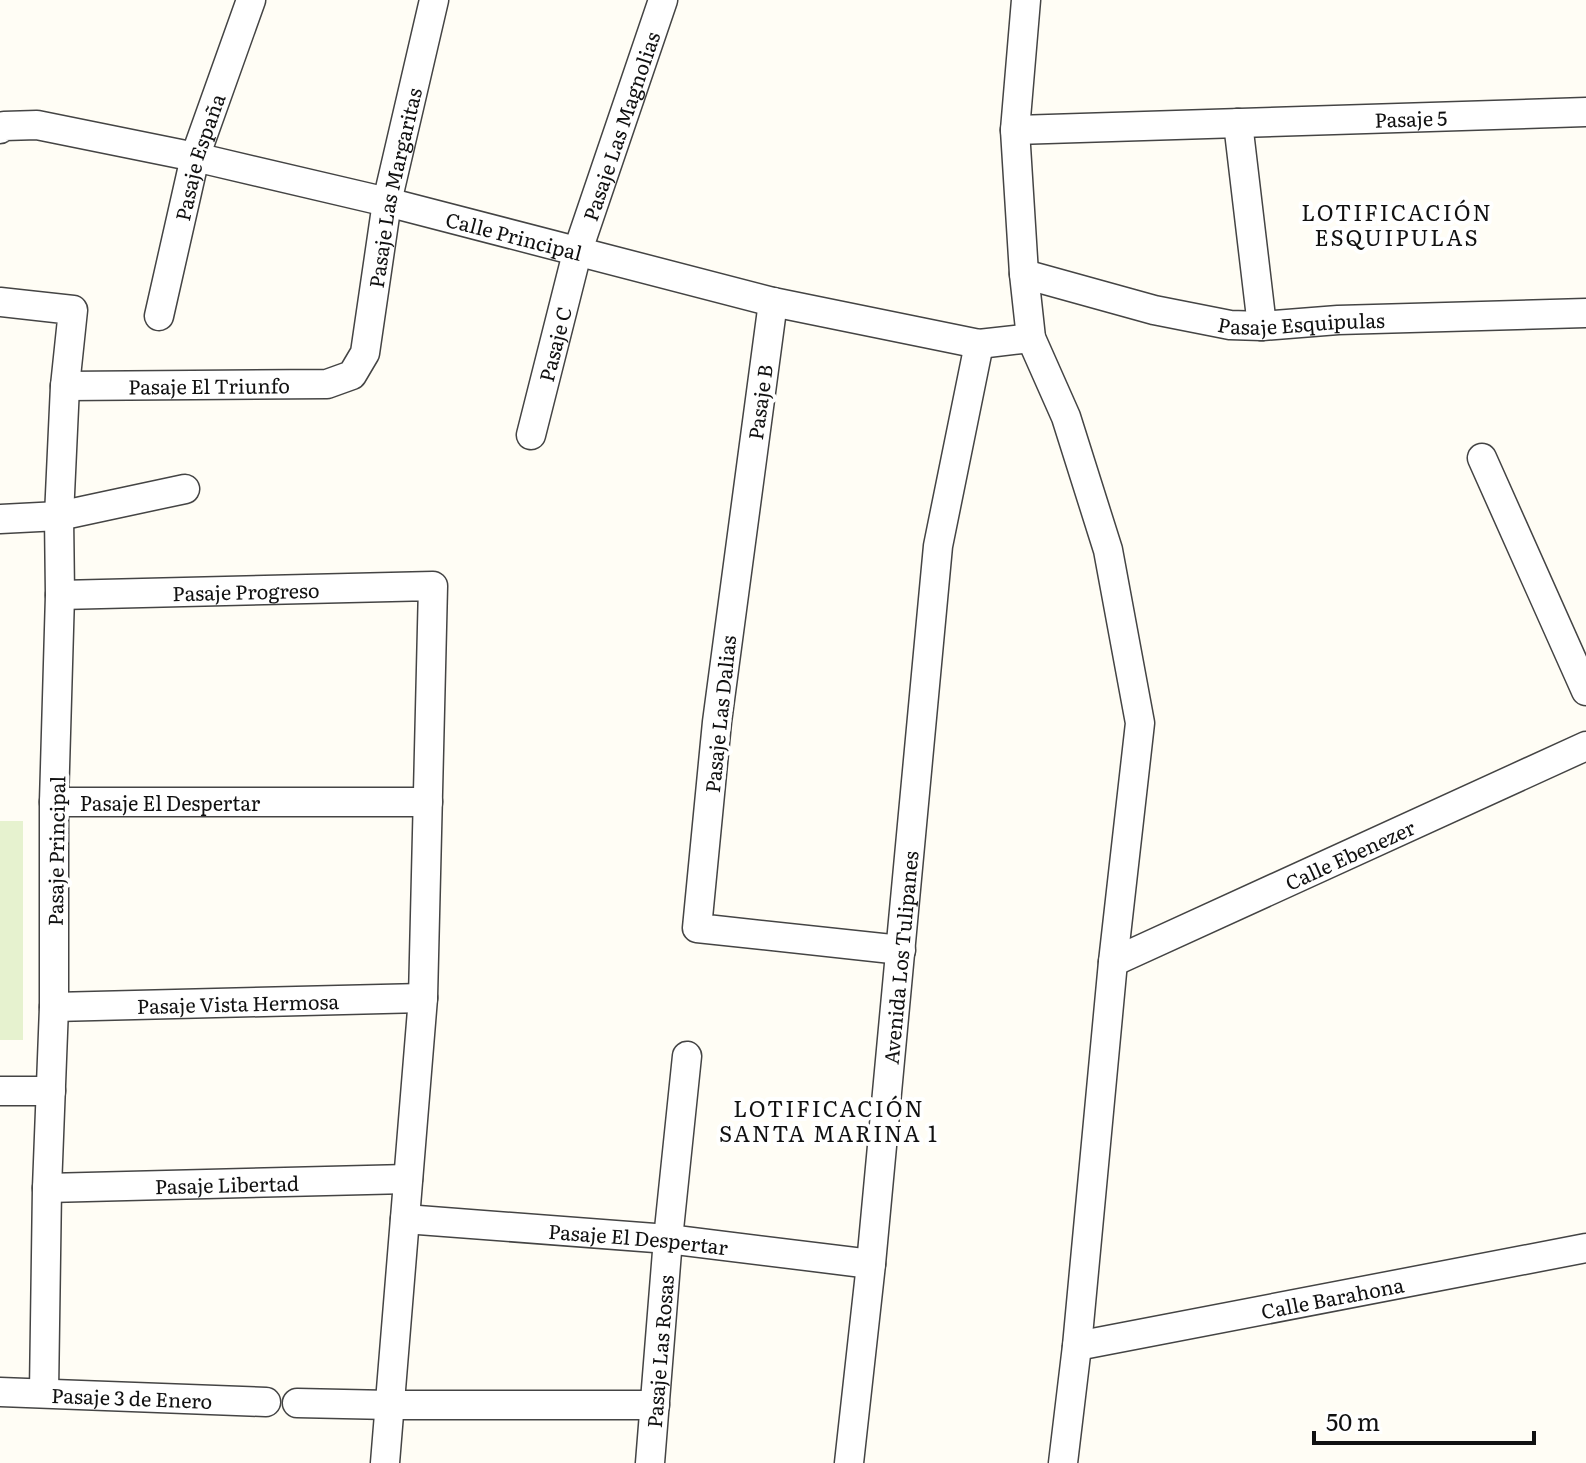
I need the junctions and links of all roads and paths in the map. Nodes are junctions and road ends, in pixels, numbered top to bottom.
1 (251, 0) edge
2 (434, 0) edge
3 (663, 0) edge
4 (1026, 0) edge
5 (1586, 112) edge
6 (1238, 123) junction
7 (0, 129) edge
8 (1015, 130) junction
9 (195, 157) junction
10 (387, 202) junction
11 (577, 253) junction
12 (1024, 274) junction
13 (0, 302) edge
14 (773, 302) junction
15 (1586, 313) edge
16 (159, 316) dead end
17 (1262, 326) junction
18 (1031, 338) junction
19 (979, 344) junction
20 (352, 375) joint
21 (65, 386) junction
22 (531, 435) dead end
23 (1482, 458) dead end
24 (185, 489) dead end
25 (745, 502) joint
26 (59, 516) junction
27 (0, 519) edge
28 (60, 595) junction
29 (1586, 691) edge
30 (1586, 746) edge
31 (54, 802) junction
32 (428, 802) junction
33 (901, 950) junction
34 (1113, 962) junction
35 (423, 998) junction
36 (54, 1007) junction
37 (687, 1056) dead end
38 (0, 1091) edge
39 (51, 1091) junction
40 (408, 1179) junction
41 (47, 1188) junction
42 (405, 1219) junction
43 (668, 1239) junction
44 (1586, 1248) edge
45 (871, 1264) junction
46 (1077, 1346) junction
47 (0, 1392) edge
48 (44, 1392) junction
49 (266, 1402) dead end
50 (297, 1403) dead end
51 (390, 1405) junction
52 (655, 1405) junction
53 (385, 1463) edge
54 (650, 1463) edge
55 (849, 1463) edge
56 (1063, 1463) edge

1 - 9 street, Pasaje España
2 - 10 street, Pasaje Las Margaritas
3 - 11 street, Pasaje Las Magnolias
4 - 8 street
5 - 6 street, Pasaje 5
6 - 8 street, Pasaje 5
6 - 17 street
7 - 9 street, Calle Principal
8 - 12 street
9 - 10 street, Calle Principal
9 - 16 street, Pasaje España
10 - 11 street, Calle Principal
10 - 20 street, Pasaje Las Margaritas
11 - 14 street, Calle Principal
11 - 22 street, Pasaje C
12 - 17 street, Pasaje Esquipulas
12 - 18 street
13 - 21 street, Pasaje Principal
14 - 19 street, Calle Principal
14 - 25 street, Pasaje B
15 - 17 street, Pasaje Esquipulas
18 - 19 street, Calle Principal
18 - 34 street
19 - 33 street, Avenida Los Tulipanes
20 - 21 street, Pasaje El Triunfo
21 - 26 street, Pasaje Principal
23 - 29 street
24 - 26 street
25 - 33 street, Pasaje Las Dalias
26 - 27 street
26 - 28 street, Pasaje Principal
28 - 31 street, Pasaje Principal
28 - 32 street, Pasaje Progreso
30 - 34 street, Calle Ebenezer
31 - 32 street, Pasaje El Despertar
31 - 36 street, Pasaje Principal
32 - 35 street
33 - 45 street, Avenida Los Tulipanes
34 - 46 street
35 - 36 street, Pasaje Vista Hermosa
35 - 40 street
36 - 39 street, Pasaje Principal
37 - 43 street
38 - 39 street
39 - 41 street, Pasaje Principal
40 - 41 street, Pasaje Libertad
40 - 42 street
41 - 48 street, Pasaje Principal
42 - 43 street, Pasaje El Despertar
42 - 51 street
43 - 45 street, Pasaje El Despertar
43 - 52 street, Pasaje Las Rosas
44 - 46 street, Calle Barahona
45 - 55 street, Avenida Los Tulipanes
46 - 56 street
47 - 48 street, Pasaje 3 de Enero
48 - 49 street, Pasaje 3 de Enero
50 - 51 street
51 - 52 street
51 - 53 street
52 - 54 street, Pasaje Las Rosas

